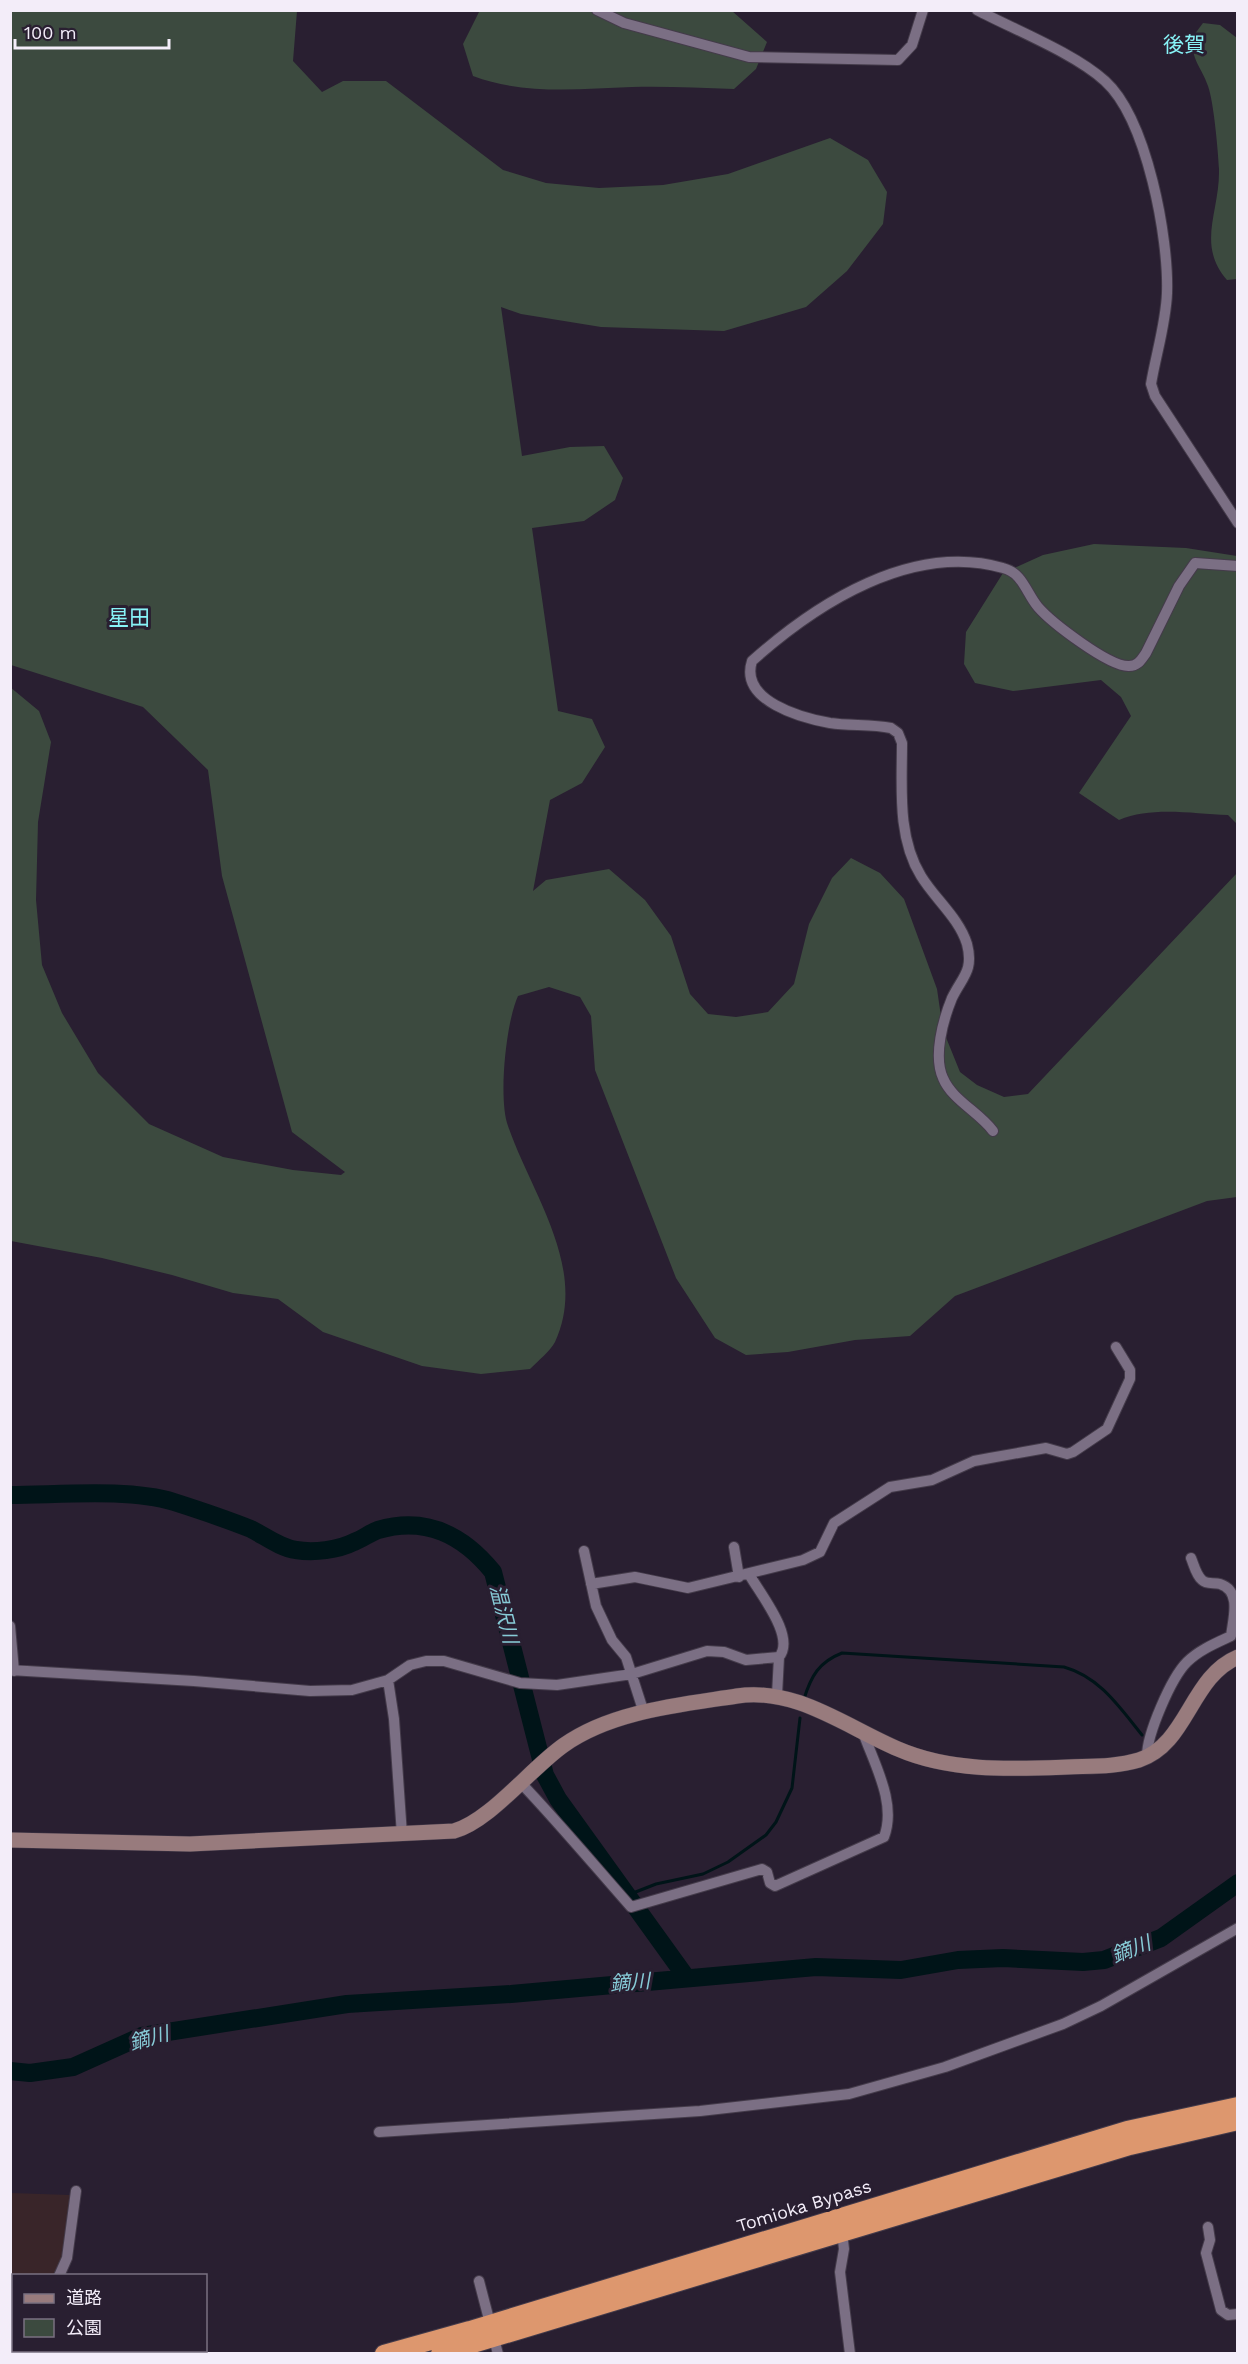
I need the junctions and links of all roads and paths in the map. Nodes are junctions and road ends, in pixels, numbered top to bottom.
1 (597, 10) edge
2 (924, 10) edge
3 (977, 10) edge
4 (1238, 523) edge
5 (1238, 566) edge
6 (993, 1131) dead end
7 (1116, 1347) dead end
8 (734, 1547) dead end
9 (584, 1551) dead end
10 (1191, 1558) dead end
11 (744, 1576) junction
12 (591, 1584) junction
13 (10, 1626) edge
14 (780, 1657) junction
15 (1232, 1660) edge
16 (12, 1670) edge
17 (632, 1674) junction
18 (388, 1680) junction
19 (777, 1695) junction
20 (644, 1713) junction
21 (862, 1732) junction
22 (1147, 1756) junction
23 (520, 1782) junction
24 (402, 1835) junction
25 (10, 1840) edge
26 (1238, 1928) edge
27 (1238, 2106) edge
28 (1238, 2121) edge
29 (379, 2132) dead end
30 (76, 2192) dead end
31 (1208, 2227) dead end
32 (842, 2232) junction
33 (60, 2274) edge
34 (479, 2281) dead end
35 (1238, 2314) edge
36 (495, 2338) edge
37 (384, 2354) edge
38 (440, 2354) edge
39 (850, 2354) edge

1 - 2 street
3 - 4 street
5 - 6 street
7 - 11 street
8 - 11 street
9 - 12 street
10 - 22 street
11 - 12 street
11 - 14 street
12 - 17 street
13 - 16 street
14 - 17 street
14 - 19 street
15 - 22 street
16 - 18 street
17 - 18 street
17 - 20 street
18 - 24 street
19 - 20 street
19 - 21 street
20 - 23 street
21 - 22 street
21 - 23 street
23 - 24 street
24 - 25 street
26 - 29 street
27 - 36 highway, Tomioka Bypass
28 - 32 highway, Tomioka Bypass
30 - 33 street
31 - 35 street
32 - 36 highway, Tomioka Bypass
32 - 39 street
34 - 36 street
36 - 37 highway, Tomioka Bypass
36 - 38 highway, Tomioka Bypass

